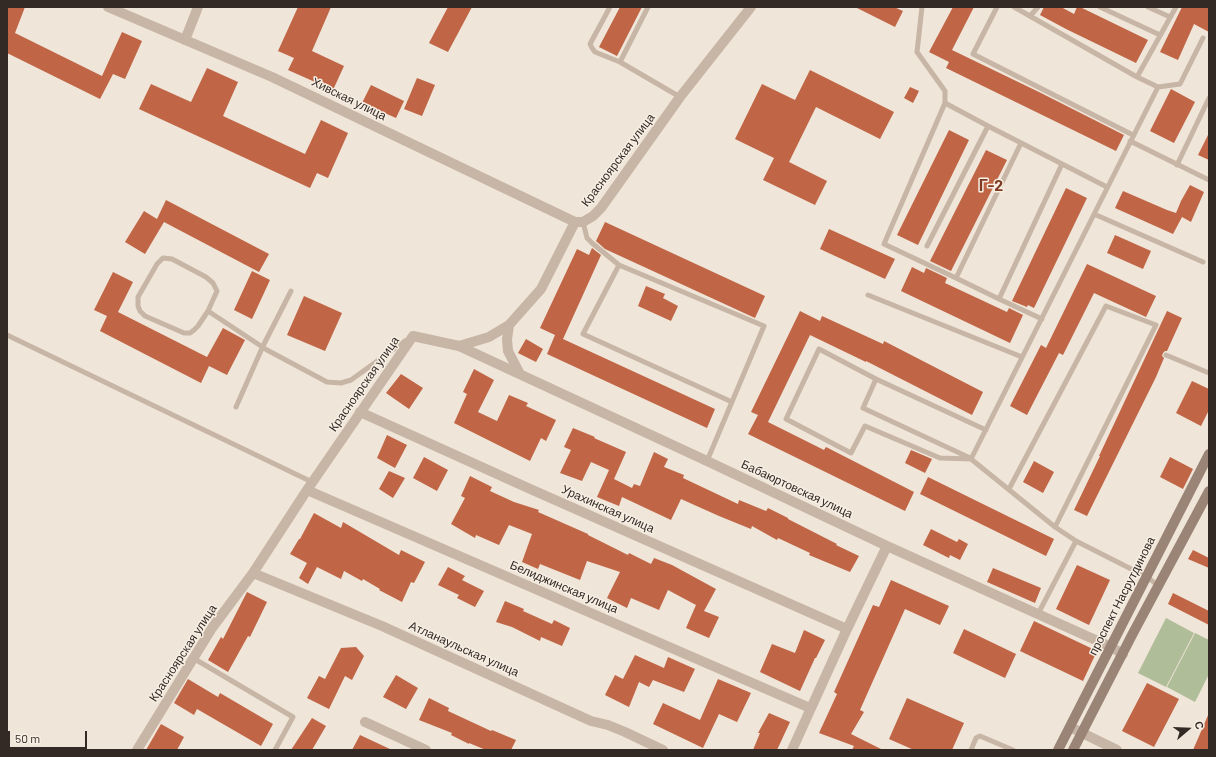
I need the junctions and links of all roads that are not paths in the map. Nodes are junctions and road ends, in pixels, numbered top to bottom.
1 (108, 7) edge
2 (198, 7) edge
3 (610, 7) edge
4 (648, 7) edge
5 (751, 7) edge
6 (922, 7) edge
7 (997, 7) edge
8 (1014, 7) edge
9 (1038, 7) edge
10 (1100, 7) edge
11 (1148, 7) edge
12 (1176, 7) edge
13 (1030, 16) junction
14 (1170, 17) junction
15 (1160, 35) junction
16 (1203, 38) dead end
17 (185, 40) junction
18 (620, 62) junction
19 (1137, 77) junction
20 (1158, 87) junction
21 (680, 97) junction
22 (1209, 98) edge
23 (945, 103) junction
24 (988, 126) junction
25 (1133, 134) junction
26 (1130, 141) junction
27 (1021, 143) junction
28 (1062, 164) junction
29 (1177, 164) junction
30 (1209, 180) edge
31 (1107, 187) junction
32 (1094, 214) junction
33 (579, 222) junction
34 (927, 246) dead end
35 (1203, 262) dead end
36 (619, 265) junction
37 (956, 278) junction
38 (291, 291) dead end
39 (868, 295) dead end
40 (999, 299) junction
41 (208, 311) junction
42 (1042, 319) junction
43 (509, 325) junction
44 (7, 336) edge
45 (413, 336) junction
46 (263, 346) junction
47 (459, 346) junction
48 (1166, 355) dead end
49 (1022, 357) junction
50 (1209, 373) edge
51 (520, 374) junction
52 (876, 379) junction
53 (732, 402) junction
54 (236, 407) dead end
55 (360, 412) junction
56 (986, 430) junction
57 (1209, 454) edge
58 (971, 459) junction
59 (708, 461) junction
60 (310, 486) junction
61 (1009, 489) junction
62 (1209, 491) edge
63 (1055, 527) junction
64 (1076, 541) junction
65 (887, 546) junction
66 (254, 573) junction
67 (1147, 577) junction
68 (1159, 586) junction
69 (1038, 614) junction
70 (847, 629) junction
71 (1111, 647) junction
72 (1123, 654) junction
73 (193, 658) junction
74 (810, 708) junction
75 (365, 722) dead end
76 (1070, 727) junction
77 (1081, 733) junction
78 (1101, 747) edge
79 (137, 750) edge
80 (275, 750) edge
81 (426, 750) edge
82 (663, 750) edge
83 (792, 750) edge
84 (971, 750) edge
85 (1013, 750) edge
86 (1058, 750) edge
87 (1073, 750) edge
88 (1117, 750) edge

1 - 17 street, Хивская улица
2 - 17 street
3 - 18 lane
4 - 18 lane
5 - 21 street, Красноярская улица
6 - 23 lane
7 - 25 lane
8 - 13 lane
9 - 13 lane
10 - 15 lane
11 - 14 lane
12 - 14 lane
13 - 19 lane
14 - 15 lane
15 - 19 lane
16 - 20 lane
17 - 33 street, Хивская улица
18 - 21 lane
19 - 20 lane
20 - 25 lane
21 - 33 street, Красноярская улица
22 - 29 lane
23 - 24 lane
23 - 37 lane
24 - 27 lane
24 - 34 lane
25 - 26 lane
26 - 29 lane
26 - 31 lane
27 - 28 lane
27 - 37 lane
28 - 31 lane
28 - 40 lane
29 - 30 lane
31 - 32 lane
32 - 35 lane
32 - 42 lane
33 - 36 lane
33 - 43 street, Красноярская улица
36 - 53 lane
36 - 53 lane
37 - 40 lane
38 - 46 lane
39 - 49 lane
40 - 42 lane
41 - 41 lane
41 - 46 lane
42 - 49 lane
43 - 47 street, Красноярская улица
43 - 51 street
44 - 60 lane
45 - 46 lane
45 - 47 street, Красноярская улица
45 - 55 street, Красноярская улица
46 - 54 lane
47 - 51 street, Бабаюртовская улица
48 - 50 lane
49 - 56 lane
51 - 59 street, Бабаюртовская улица
52 - 56 lane
52 - 58 lane
52 - 58 lane
53 - 59 lane
55 - 60 street, Красноярская улица
55 - 70 street, Урахинская улица
56 - 58 lane
57 - 67 main road, проспект Насрутдинова
58 - 61 lane
59 - 65 street, Бабаюртовская улица
60 - 66 street, Красноярская улица
60 - 74 street, Белиджинская улица
61 - 63 lane
61 - 63 lane
62 - 68 main road
63 - 64 lane
64 - 67 lane
64 - 69 lane
65 - 69 street, Бабаюртовская улица
65 - 70 street
66 - 73 street, Красноярская улица
66 - 82 street, Атланаульская улица
67 - 68 lane
67 - 71 main road, проспект Насрутдинова
68 - 72 main road
69 - 71 street, Бабаюртовская улица
70 - 74 street
71 - 72 street, Бабаюртовская улица
71 - 76 main road, проспект Насрутдинова
72 - 77 main road
73 - 79 street, Красноярская улица
73 - 80 lane
74 - 83 street
75 - 81 street
76 - 77 street
76 - 86 main road, проспект Насрутдинова
77 - 78 street
77 - 87 main road
78 - 88 street
84 - 85 lane

